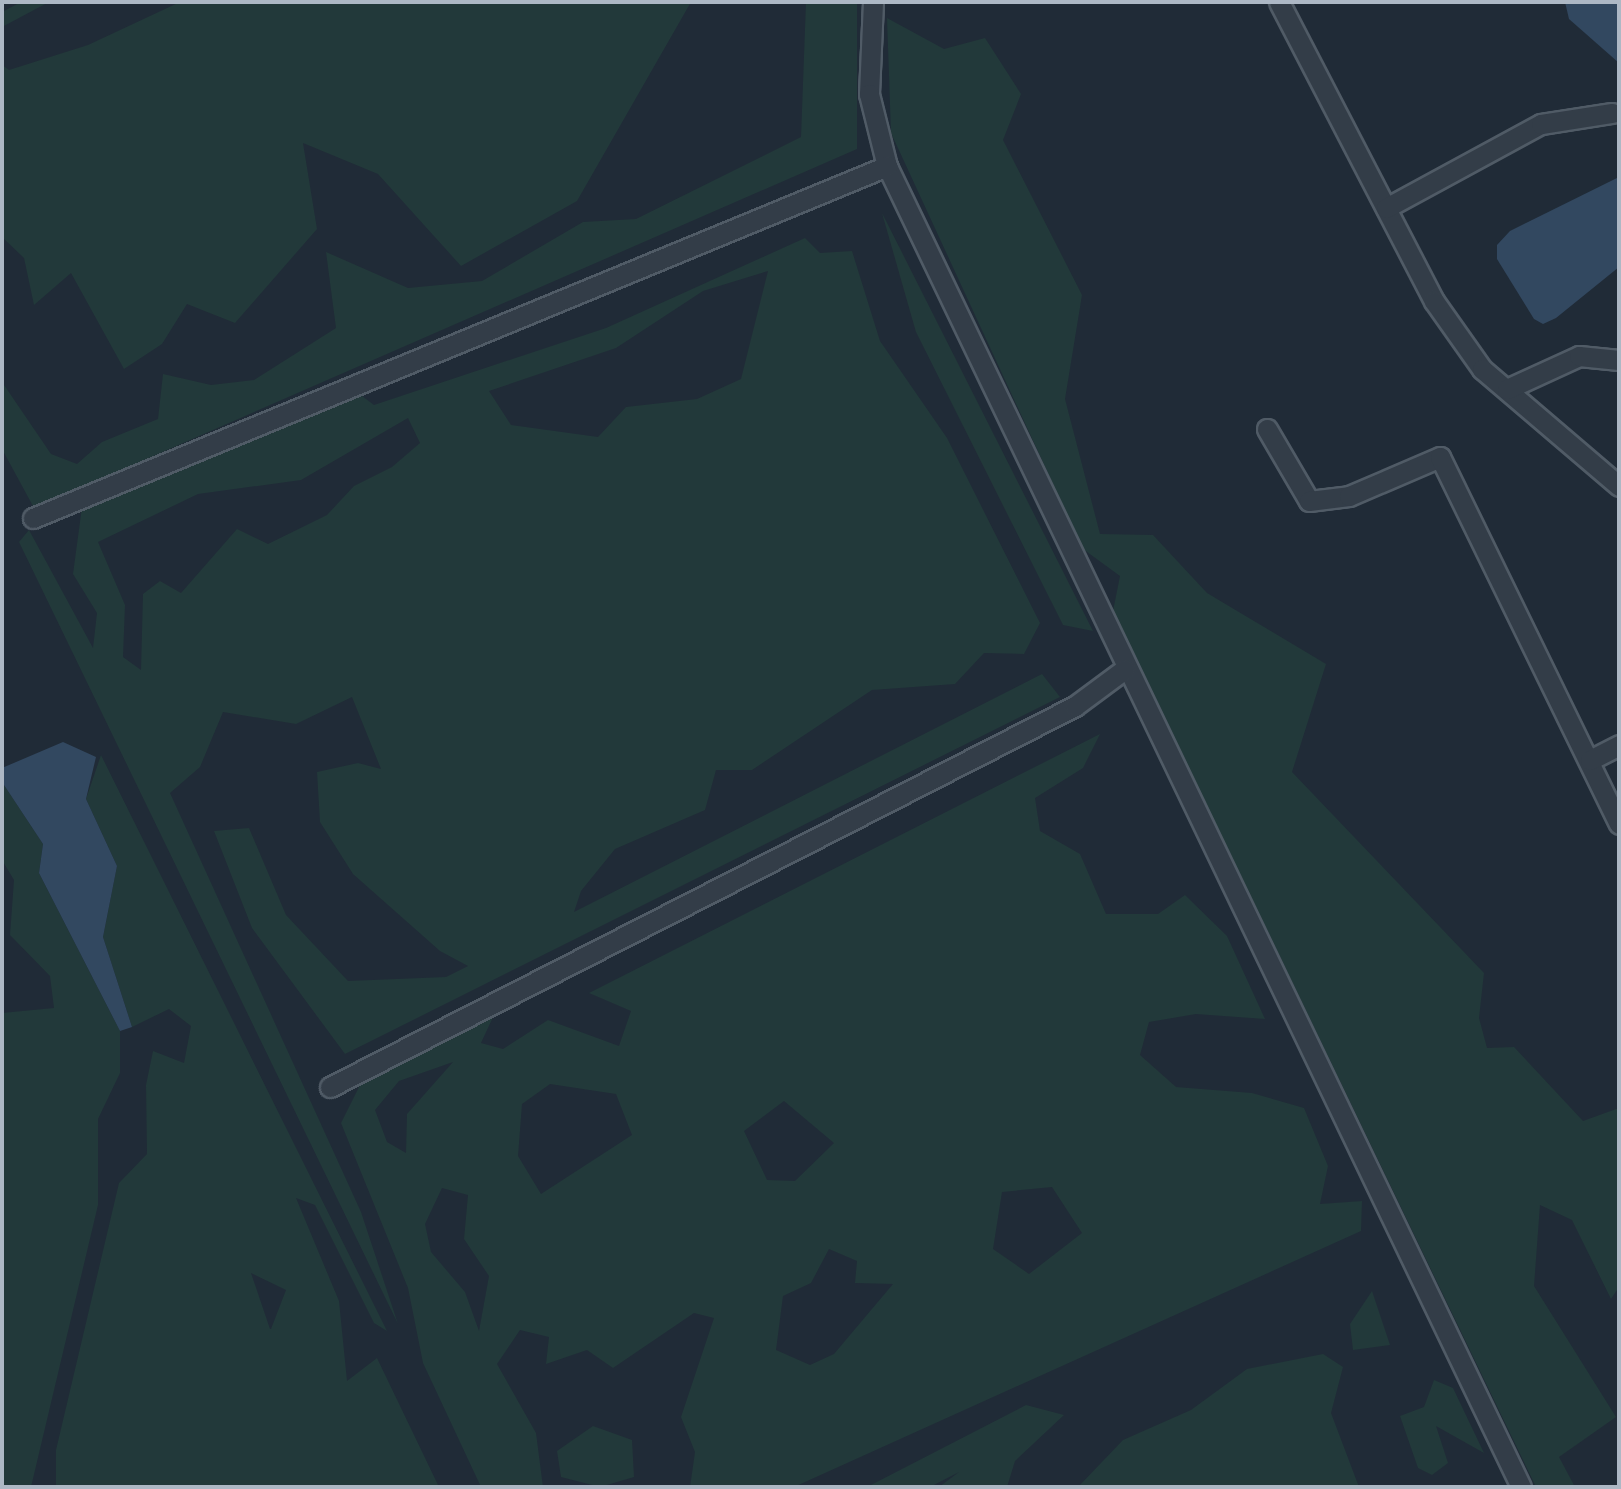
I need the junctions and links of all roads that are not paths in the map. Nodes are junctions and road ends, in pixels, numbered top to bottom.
1 (873, 2) edge
2 (1279, 2) edge
3 (1612, 113) dead end
4 (887, 166) junction
5 (1386, 208) junction
6 (1619, 360) edge
7 (1507, 390) junction
8 (1267, 429) dead end
9 (1619, 486) edge
10 (33, 518) dead end
11 (1125, 669) junction
12 (1619, 745) edge
13 (1590, 760) junction
14 (1619, 824) edge
15 (330, 1087) dead end
16 (1521, 1487) edge

1 - 4 lane
2 - 5 lane
3 - 5 lane
4 - 10 lane
4 - 11 lane
5 - 7 lane
6 - 7 lane
7 - 9 lane
8 - 13 lane
11 - 15 lane
11 - 16 lane
12 - 13 lane
13 - 14 lane

